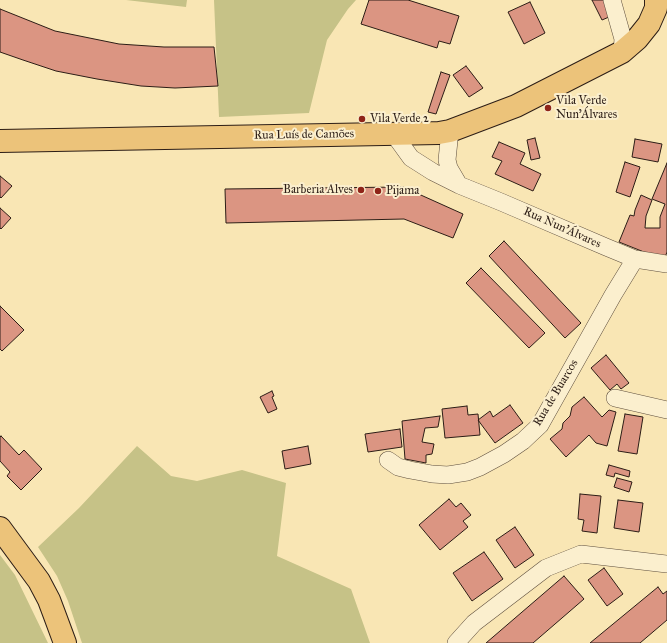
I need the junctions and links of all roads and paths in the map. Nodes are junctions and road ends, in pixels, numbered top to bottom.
1 (612, 0) edge
2 (656, 0) edge
3 (622, 52) junction
4 (450, 131) junction
5 (398, 133) junction
6 (0, 141) edge
7 (459, 185) junction
8 (635, 258) junction
9 (667, 264) edge
10 (615, 398) dead end
11 (667, 410) edge
12 (388, 460) dead end
13 (0, 528) edge
14 (667, 564) edge
15 (65, 643) edge
16 (456, 643) edge

1 - 3 street
2 - 3 main road, Rua Luís de Camões
3 - 4 main road, Rua Luís de Camões
4 - 5 main road, Rua Luís de Camões
4 - 7 street
5 - 6 main road, Rua Luís de Camões
5 - 7 street, Rua Nun'Álvares
7 - 8 street, Rua Nun'Álvares
8 - 9 street, Rua Nun'Álvares
8 - 12 street, Rua de Buarcos
10 - 11 street
13 - 15 main road
14 - 16 street

